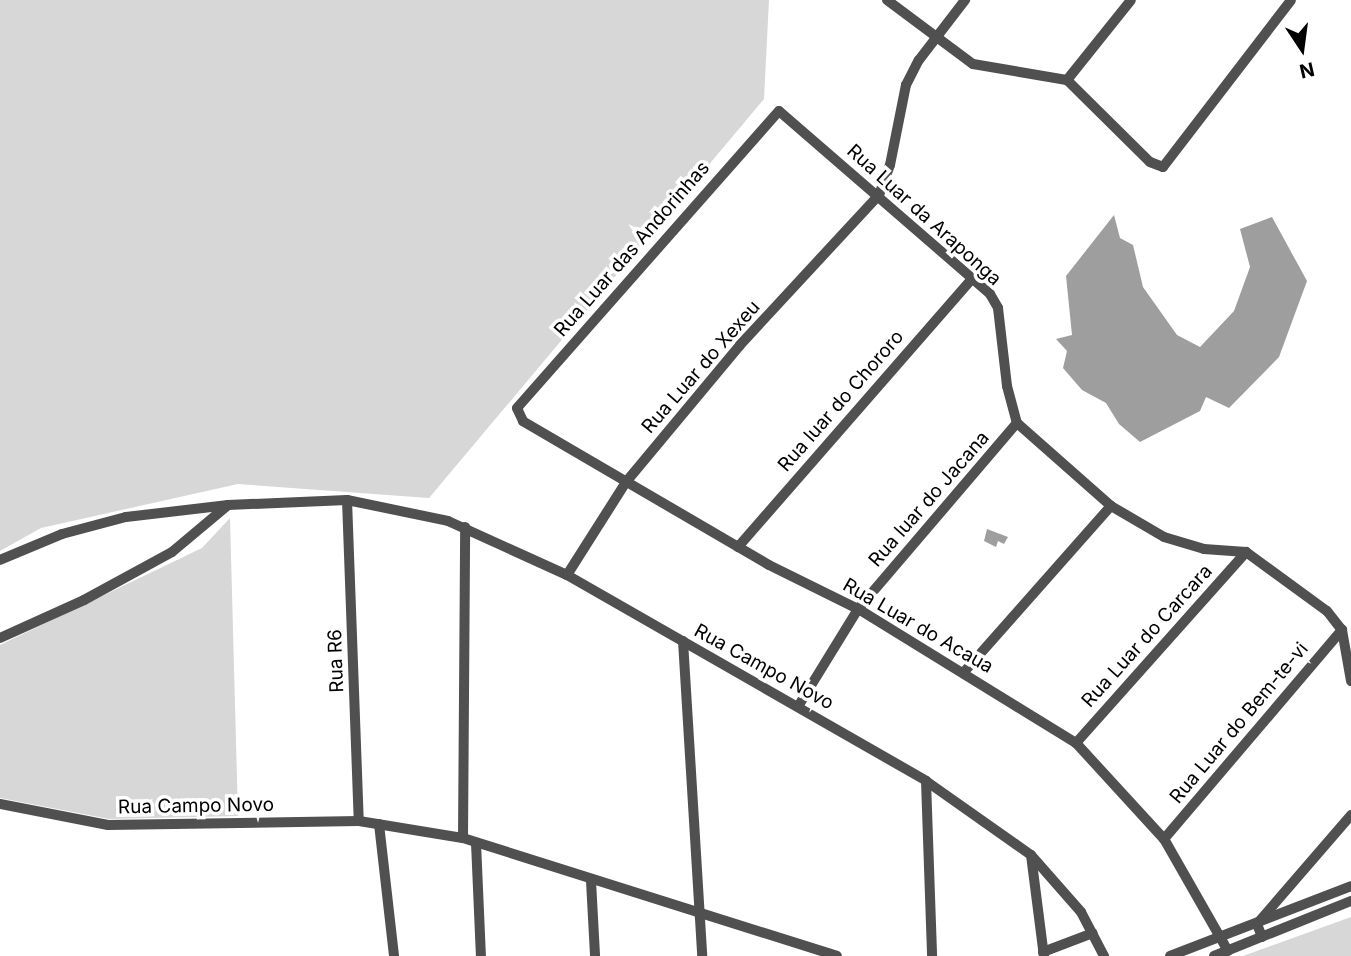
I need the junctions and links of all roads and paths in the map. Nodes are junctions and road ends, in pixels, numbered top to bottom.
1 (887, 0) edge
2 (965, 0) edge
3 (1132, 0) edge
4 (1291, 0) edge
5 (935, 37) junction
6 (1067, 80) junction
7 (779, 111) joint
8 (879, 195) junction
9 (972, 278) junction
10 (516, 414) joint
11 (1017, 423) junction
12 (626, 482) junction
13 (347, 500) junction
14 (228, 505) junction
15 (1111, 506) junction
16 (466, 527) junction
17 (738, 547) junction
18 (1245, 552) junction
19 (0, 561) edge
20 (567, 575) junction
21 (858, 609) junction
22 (1342, 630) junction
23 (0, 638) edge
24 (683, 641) junction
25 (964, 672) junction
26 (1351, 681) edge
27 (799, 705) junction
28 (1076, 743) junction
29 (926, 781) junction
30 (0, 804) edge
31 (1351, 815) edge
32 (359, 821) junction
33 (379, 824) junction
34 (463, 838) junction
35 (1164, 839) junction
36 (476, 843) junction
37 (1031, 855) junction
38 (591, 881) junction
39 (1351, 886) edge
40 (1351, 901) edge
41 (699, 912) junction
42 (1257, 924) junction
43 (1093, 933) junction
44 (1224, 936) junction
45 (1262, 937) junction
46 (1228, 951) junction
47 (820, 952) edge
48 (1044, 954) edge
49 (394, 956) edge
50 (481, 956) edge
51 (595, 956) edge
52 (702, 956) edge
53 (837, 956) edge
54 (933, 956) edge
55 (1104, 956) edge
56 (1170, 956) edge
57 (1214, 956) edge

1 - 5 street
2 - 5 street
3 - 6 street
4 - 6 street
5 - 6 street
5 - 8 street
7 - 8 street, Rua Luar da Araponga
7 - 10 street, Rua Luar das Andorinhas
8 - 9 street, Rua Luar da Araponga
8 - 12 street, Rua Luar do Xexeu
9 - 11 street, Rua Luar da Araponga
9 - 17 street, Rua luar do Chororo
10 - 12 street, Rua Luar do Acaua
11 - 15 street
11 - 21 street, Rua luar do Jacana
12 - 17 street, Rua Luar do Acaua
12 - 20 street, Rua Luar do Xexeu
13 - 14 street, Rua Campo Novo
13 - 16 street, Rua Campo Novo
13 - 32 street, Rua R6
14 - 19 street, Rua Campo Novo
14 - 23 street
15 - 18 street
15 - 25 street
16 - 20 street, Rua Campo Novo
16 - 34 street
17 - 21 street, Rua Luar do Acaua
18 - 22 street
18 - 28 street, Rua Luar do Carcara
20 - 24 street, Rua Campo Novo
21 - 25 street, Rua Luar do Acaua
21 - 27 street, Rua luar do Jacana
22 - 26 street
22 - 35 street, Rua Luar do Bem-te-vi
24 - 27 street, Rua Campo Novo
24 - 41 street
25 - 28 street, Rua Luar do Acaua
27 - 29 street, Rua Campo Novo
28 - 35 street, Rua Luar do Acaua
29 - 37 street, Rua Campo Novo
29 - 54 street
30 - 32 street, Rua Campo Novo
31 - 42 street
32 - 33 street, Rua Campo Novo
33 - 34 street, Rua Campo Novo
33 - 49 street
34 - 36 street, Rua Campo Novo
35 - 44 street, Rua Luar do Acaua
36 - 38 street, Rua Campo Novo
36 - 50 street
37 - 43 street, Rua Campo Novo
37 - 48 street
38 - 41 street, Rua Campo Novo
38 - 51 street
39 - 42 street
40 - 45 street
41 - 47 street, Rua Campo Novo
41 - 52 street
42 - 44 street
42 - 45 street
43 - 48 street
43 - 55 street, Rua Campo Novo
44 - 46 street, Rua Luar do Acaua
44 - 56 street
45 - 46 street
46 - 57 street
47 - 53 street, Rua Campo Novo

